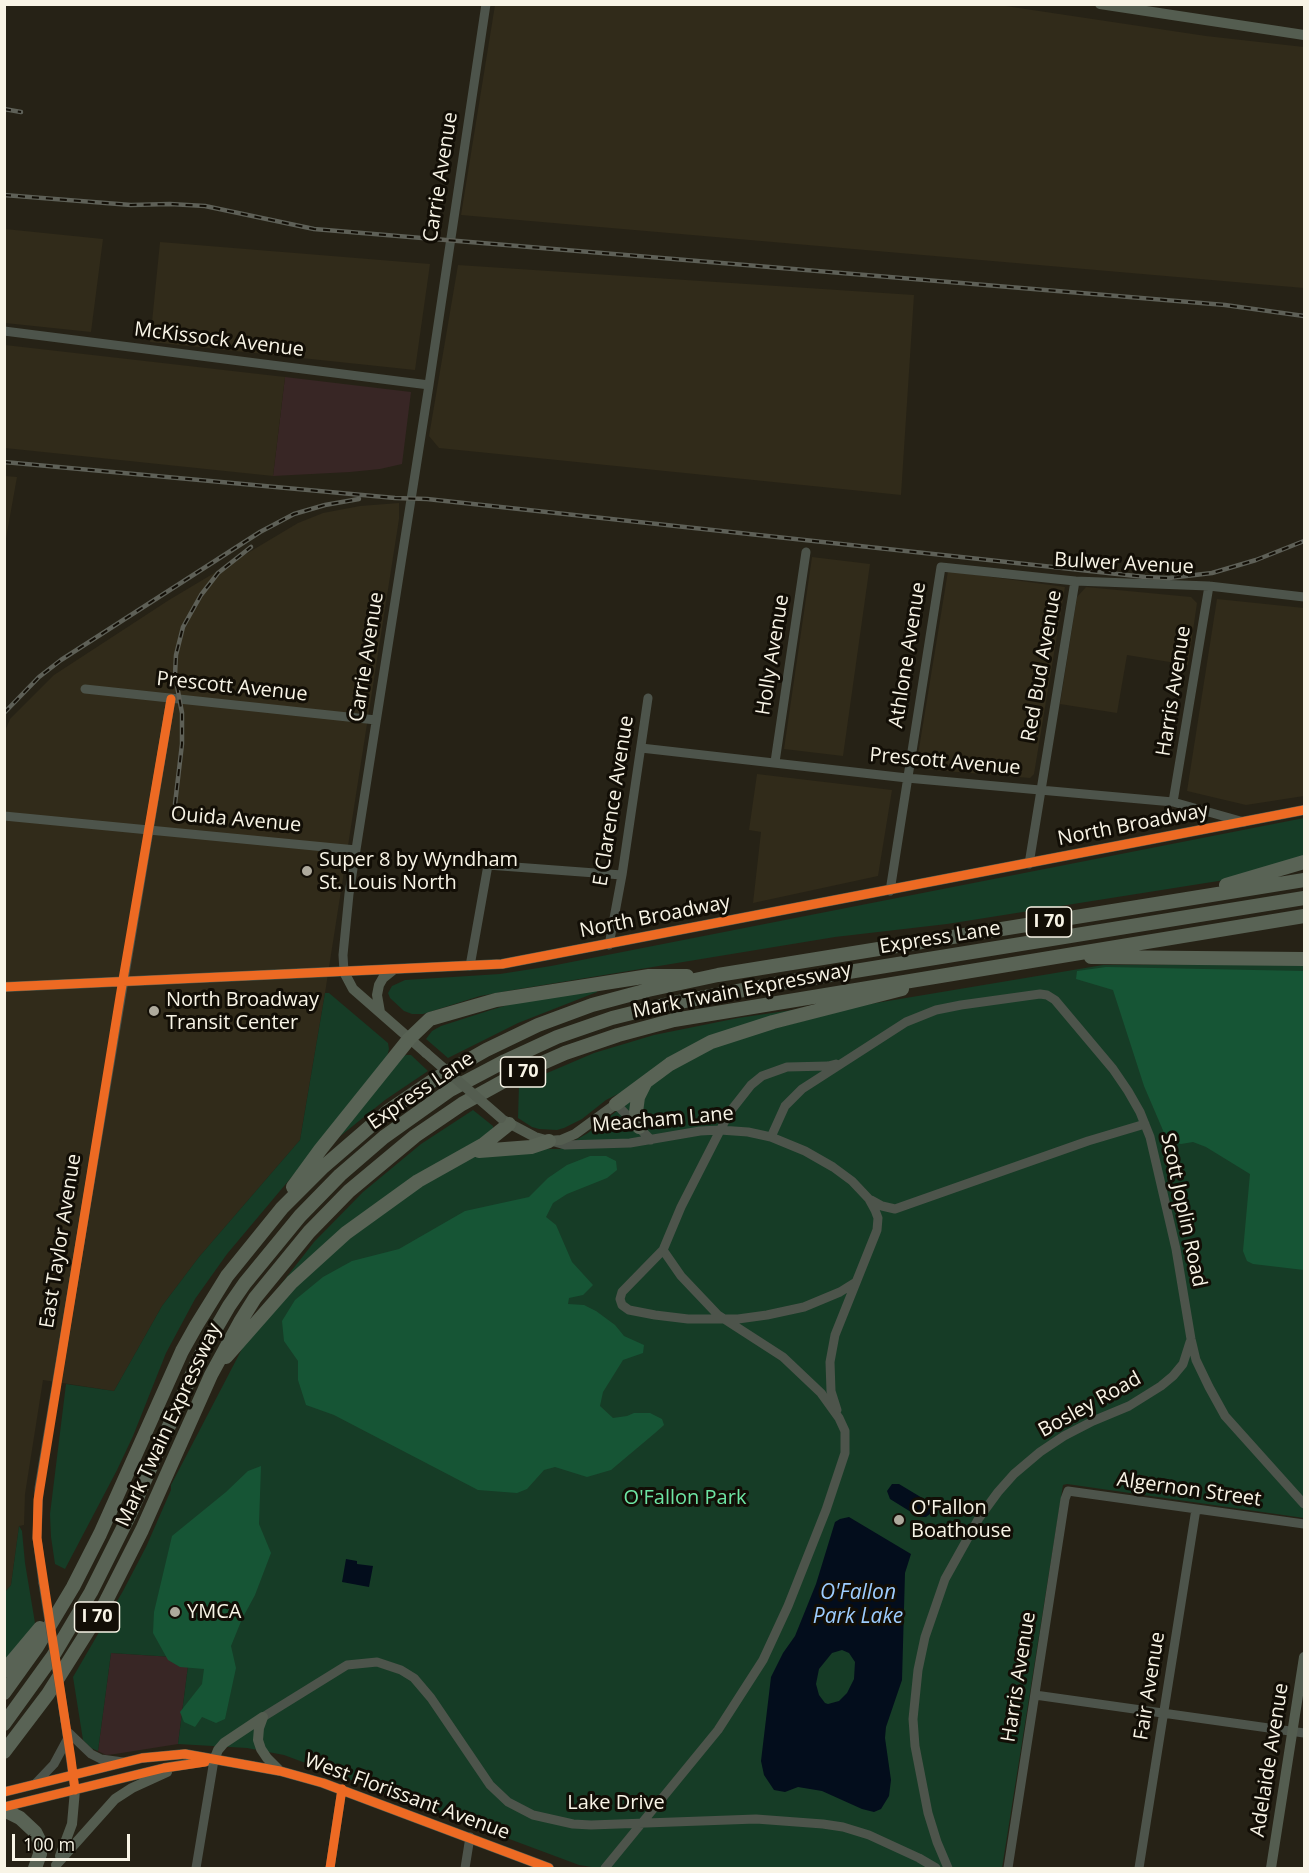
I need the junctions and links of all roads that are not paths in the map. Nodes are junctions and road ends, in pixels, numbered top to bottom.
1 (486, 4) edge
2 (1100, 4) edge
3 (1305, 35) edge
4 (4, 331) edge
5 (429, 385) junction
6 (806, 552) dead end
7 (941, 567) joint
8 (1075, 581) junction
9 (1209, 586) junction
10 (1305, 597) edge
11 (85, 689) dead end
12 (648, 698) dead end
13 (171, 699) junction
14 (376, 720) junction
15 (641, 747) junction
16 (775, 762) junction
17 (907, 778) junction
18 (1040, 789) junction
19 (1173, 802) junction
20 (1305, 810) edge
21 (4, 816) edge
22 (1244, 822) junction
23 (148, 830) junction
24 (356, 850) junction
25 (1305, 862) edge
26 (1029, 864) junction
27 (622, 875) junction
28 (1305, 880) edge
29 (890, 891) junction
30 (1305, 898) edge
31 (1178, 900) junction
32 (1305, 916) edge
33 (609, 945) junction
34 (1065, 955) junction
35 (1305, 959) edge
36 (470, 966) junction
37 (393, 970) junction
38 (344, 972) junction
39 (953, 974) junction
40 (717, 975) junction
41 (122, 982) junction
42 (4, 987) edge
43 (380, 1012) junction
44 (409, 1039) junction
45 (842, 1062) junction
46 (646, 1081) junction
47 (616, 1104) junction
48 (505, 1121) junction
49 (1145, 1124) junction
50 (639, 1127) junction
51 (720, 1130) junction
52 (771, 1137) junction
53 (651, 1140) junction
54 (549, 1141) junction
55 (468, 1154) junction
56 (869, 1199) junction
57 (895, 1209) junction
58 (878, 1230) junction
59 (263, 1231) junction
60 (663, 1250) junction
61 (856, 1282) junction
62 (721, 1317) junction
63 (1191, 1339) junction
64 (212, 1374) junction
65 (839, 1418) junction
66 (1068, 1491) joint
67 (1305, 1504) edge
68 (1196, 1509) junction
69 (1305, 1524) edge
70 (73, 1587) junction
71 (1305, 1657) edge
72 (4, 1671) edge
73 (4, 1693) edge
74 (1035, 1695) junction
75 (1164, 1713) junction
76 (263, 1717) junction
77 (4, 1724) edge
78 (67, 1730) junction
79 (1299, 1733) edge
80 (4, 1752) edge
81 (214, 1761) junction
82 (123, 1762) junction
83 (183, 1766) junction
84 (280, 1771) junction
85 (73, 1774) junction
86 (34, 1784) junction
87 (342, 1789) junction
88 (75, 1790) junction
89 (8, 1791) edge
90 (4, 1809) edge
91 (642, 1823) junction
92 (470, 1837) junction
93 (55, 1867) edge
94 (34, 1869) edge
95 (196, 1869) edge
96 (330, 1869) edge
97 (465, 1869) edge
98 (549, 1869) edge
99 (605, 1869) edge
100 (936, 1869) edge
101 (948, 1869) edge
102 (1008, 1869) edge
103 (1139, 1869) edge
104 (1271, 1869) edge

1 - 5 street, Carrie Avenue
2 - 3 main road
4 - 5 street, McKissock Avenue
5 - 14 street, Carrie Avenue
6 - 16 street, Holly Avenue
7 - 8 street, Bulwer Avenue
7 - 17 street, Athlone Avenue
8 - 9 street, Bulwer Avenue
8 - 18 street, Red Bud Avenue
9 - 10 street, Bulwer Avenue
9 - 19 street, Harris Avenue
11 - 13 street, Prescott Avenue
12 - 15 street, E Clarence Avenue
13 - 14 street, Prescott Avenue
13 - 23 street, East Taylor Avenue
14 - 24 street, Carrie Avenue
15 - 16 street, Prescott Avenue
15 - 27 street, E Clarence Avenue
16 - 17 street, Prescott Avenue
17 - 18 street, Prescott Avenue
17 - 29 street, Athlone Avenue
18 - 19 street, Prescott Avenue
18 - 26 street, Red Bud Avenue
19 - 22 street, Prescott Avenue
20 - 22 main road, North Broadway
21 - 23 street, Ouida Avenue
22 - 26 main road, North Broadway
23 - 24 street, Ouida Avenue
23 - 41 street, East Taylor Avenue
24 - 38 street, Carrie Avenue
25 - 31 highway
26 - 29 main road, North Broadway
27 - 33 street, E Clarence Avenue
27 - 36 street
28 - 31 highway, Mark Twain Expressway / I 70
29 - 33 main road, North Broadway
30 - 77 highway, Express Lane
31 - 40 highway, Mark Twain Expressway / I 70
32 - 34 highway, Mark Twain Expressway / I 70
33 - 36 main road, North Broadway
34 - 35 highway
34 - 39 highway, Mark Twain Expressway / I 70
36 - 37 main road, North Broadway
37 - 38 main road, North Broadway
37 - 43 main road
38 - 41 main road, North Broadway
38 - 43 main road
39 - 46 highway
39 - 64 highway, Mark Twain Expressway / I 70
40 - 44 highway
40 - 59 highway, Mark Twain Expressway / I 70
41 - 42 main road, North Broadway
41 - 78 street, East Taylor Avenue, bridge
43 - 44 main road
44 - 48 main road, bridge
44 - 59 highway
45 - 49 street, Scott Joplin Road
45 - 51 street
45 - 52 street, Scott Joplin Road
46 - 47 highway
46 - 50 highway
47 - 50 street
47 - 54 main road
48 - 54 main road
48 - 55 highway
49 - 57 street
49 - 63 street, Scott Joplin Road
50 - 53 street
51 - 52 street, Meacham Lane
51 - 53 street, Meacham Lane
51 - 60 street
52 - 56 street, Meacham Lane
53 - 54 street, Meacham Lane
54 - 55 highway
55 - 64 highway
56 - 57 street
56 - 58 street
57 - 58 street
58 - 61 street
59 - 70 highway, Mark Twain Expressway / I 70
60 - 62 street
60 - 62 street
61 - 62 street
61 - 65 street
62 - 65 street
63 - 67 street, Scott Joplin Road
63 - 101 street, Bosley Road
64 - 80 highway, Mark Twain Expressway / I 70
65 - 91 street
66 - 68 street, Algernon Street
66 - 74 street, Harris Avenue
68 - 69 street, Algernon Street
68 - 75 street, Fair Avenue
70 - 72 highway
70 - 73 highway, Mark Twain Expressway / I 70
71 - 79 main road, Adelaide Avenue
74 - 75 street
74 - 102 street, Harris Avenue
75 - 79 street
75 - 103 street, Fair Avenue
76 - 81 main road
76 - 84 main road
76 - 91 street, Lake Drive
78 - 82 street
78 - 85 street, East Taylor Avenue
78 - 86 street
79 - 104 main road, Adelaide Avenue
81 - 82 main road, West Florissant Avenue
81 - 83 main road, West Florissant Avenue
81 - 84 main road, West Florissant Avenue
81 - 95 street
82 - 85 main road, West Florissant Avenue
83 - 88 main road, West Florissant Avenue
83 - 93 main road
84 - 87 main road, West Florissant Avenue
85 - 86 main road, West Florissant Avenue
85 - 88 street, East Taylor Avenue
86 - 89 main road, West Florissant Avenue
87 - 92 main road, West Florissant Avenue
87 - 96 street
88 - 90 main road, West Florissant Avenue
88 - 93 main road
90 - 94 highway
91 - 99 street
91 - 100 street, Lake Drive
92 - 97 street
92 - 98 main road, West Florissant Avenue

